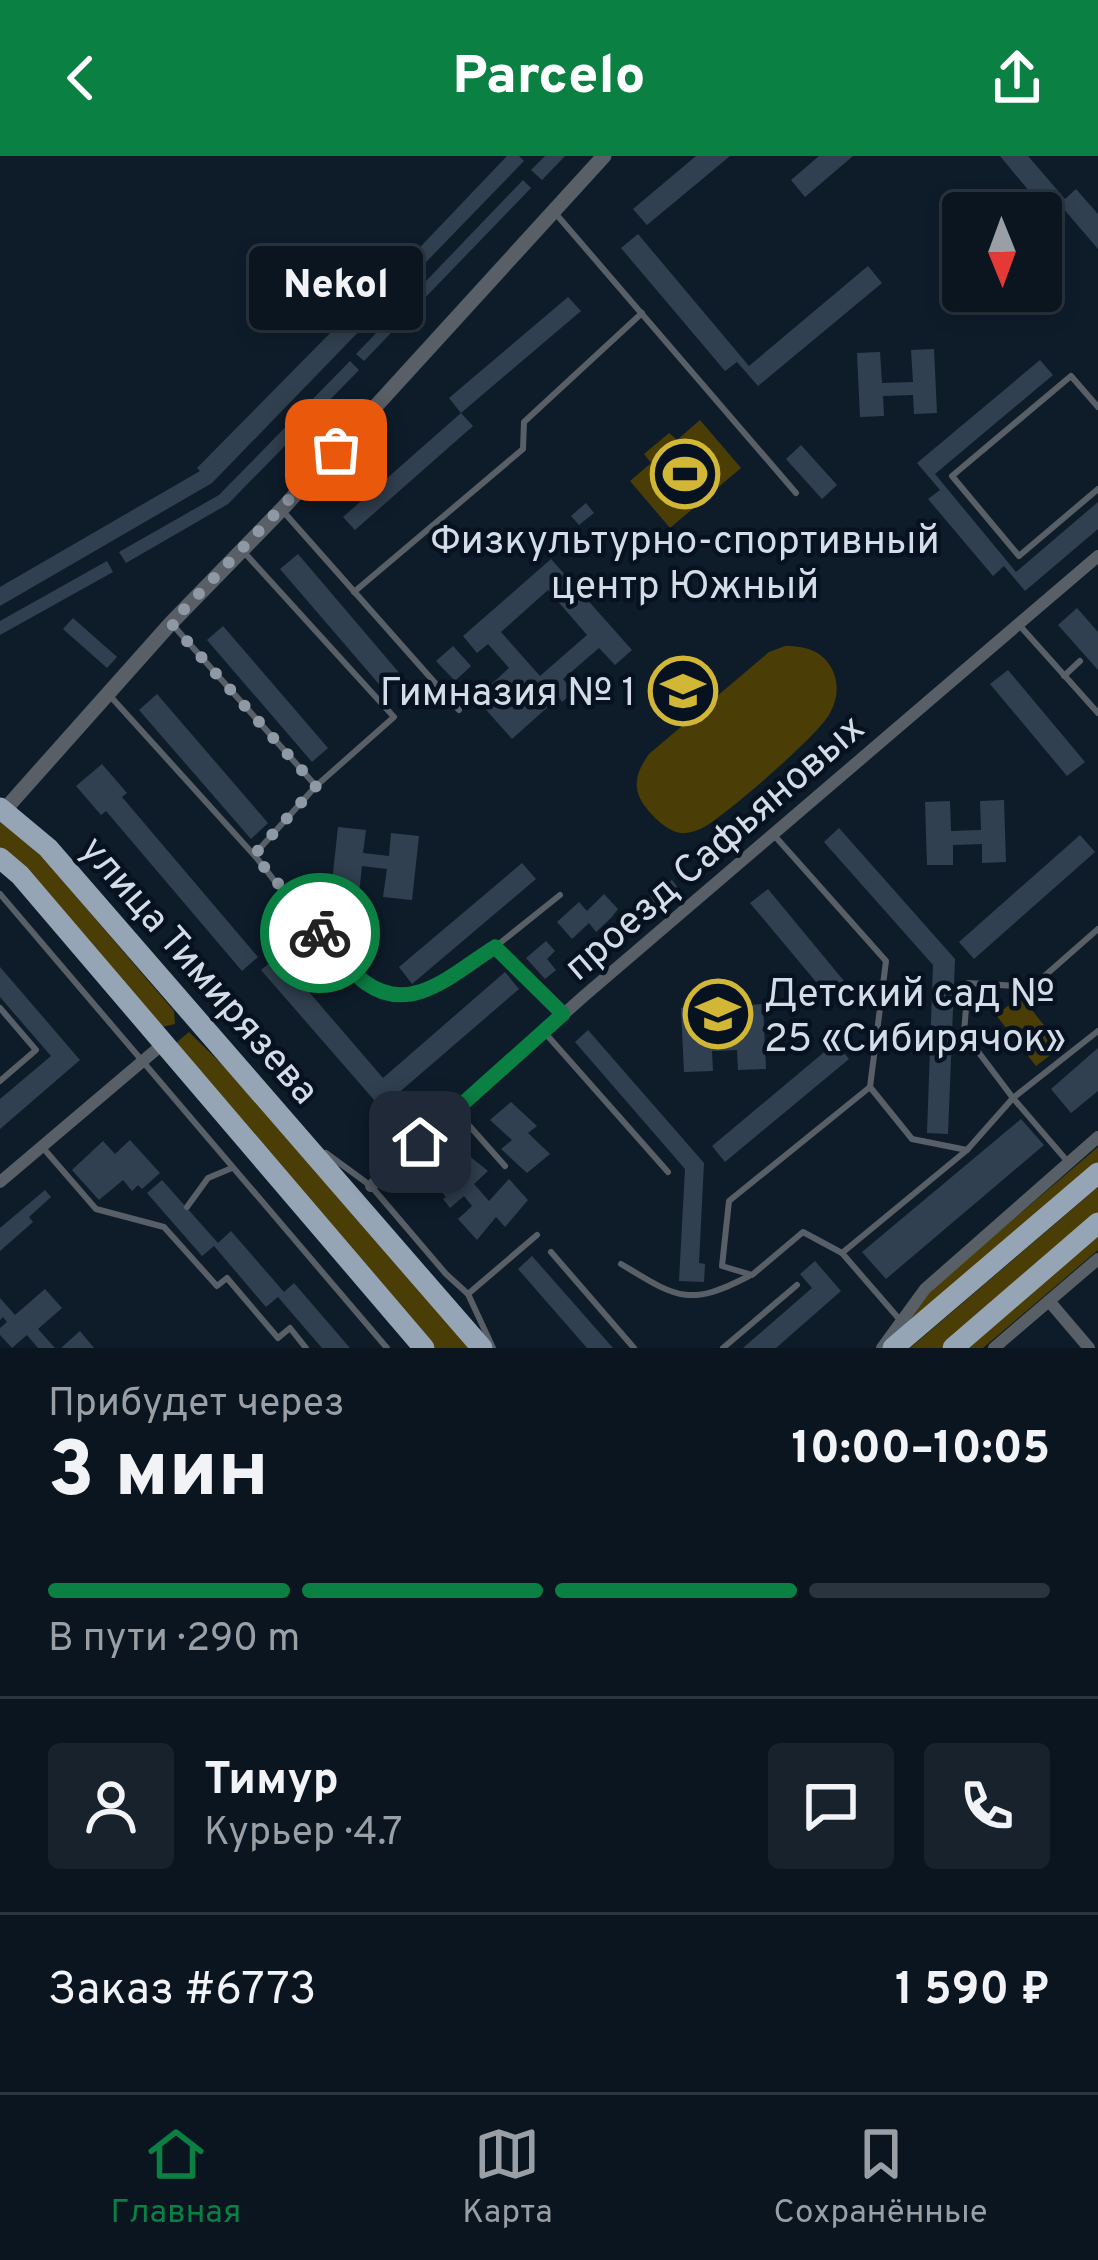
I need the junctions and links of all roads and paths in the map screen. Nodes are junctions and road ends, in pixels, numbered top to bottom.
1 (604, 156) edge
2 (554, 211) junction
3 (643, 313) junction
4 (1098, 407) edge
5 (1098, 489) edge
6 (796, 493) dead end
7 (282, 509) junction
8 (243, 551) junction
9 (1098, 556) edge
10 (355, 592) junction
11 (171, 623) junction
12 (1018, 623) junction
13 (1080, 661) dead end
14 (1064, 676) junction
15 (109, 694) junction
16 (459, 710) dead end
17 (1098, 713) edge
18 (316, 786) junction
19 (2, 811) edge
20 (773, 833) junction
21 (254, 855) junction
22 (0, 858) edge
23 (0, 894) edge
24 (560, 895) dead end
25 (1098, 929) edge
26 (495, 947) junction
27 (0, 1008) edge
28 (563, 1014) junction
29 (193, 1016) junction
30 (544, 1031) junction
31 (1098, 1031) edge
32 (164, 1043) junction
33 (144, 1060) junction
34 (0, 1081) edge
35 (870, 1087) junction
36 (1012, 1098) junction
37 (455, 1110) junction
38 (289, 1126) junction
39 (1098, 1137) edge
40 (42, 1147) junction
41 (967, 1150) junction
42 (1068, 1162) junction
43 (506, 1166) dead end
44 (234, 1167) junction
45 (668, 1172) dead end
46 (1098, 1173) edge
47 (1, 1178) edge
48 (370, 1186) junction
49 (187, 1207) dead end
50 (1098, 1223) edge
51 (537, 1235) dead end
52 (551, 1252) dead end
53 (842, 1253) junction
54 (1098, 1259) edge
55 (621, 1264) dead end
56 (752, 1275) junction
57 (797, 1285) dead end
58 (469, 1294) junction
59 (1048, 1301) junction
60 (901, 1322) junction
61 (306, 1348) edge
62 (387, 1348) edge
63 (424, 1348) edge
64 (482, 1348) edge
65 (493, 1348) edge
66 (634, 1348) edge
67 (723, 1348) edge
68 (881, 1348) edge
69 (893, 1348) edge
70 (953, 1348) edge
71 (994, 1348) edge
72 (1089, 1348) edge

1 - 2 street
2 - 3 lane
2 - 7 street
3 - 6 lane
3 - 10 lane
4 - 5 lane
7 - 8 street
7 - 10 lane
8 - 11 street
8 - 18 lane
9 - 12 street, проезд Сафьяновых
10 - 16 lane
11 - 15 street
11 - 18 lane
12 - 14 lane
12 - 20 street, проезд Сафьяновых
13 - 14 lane
14 - 17 lane
15 - 19 street
15 - 21 lane
18 - 21 lane
19 - 29 main road, улица Тимирязева
20 - 28 street, проезд Сафьяновых
20 - 35 lane
21 - 26 lane
22 - 32 main road, улица Тимирязева
23 - 33 lane
24 - 26 lane
25 - 36 lane
26 - 28 lane
27 - 34 lane
28 - 30 street, проезд Сафьяновых
29 - 32 main road
29 - 38 main road, улица Тимирязева
30 - 37 street, проезд Сафьяновых
30 - 45 lane
31 - 36 lane
32 - 33 street
32 - 63 main road, улица Тимирязева
33 - 40 street
33 - 44 lane
35 - 41 lane
35 - 56 lane
36 - 41 lane
36 - 42 lane
37 - 43 lane
37 - 48 street, проезд Сафьяновых
38 - 48 lane
38 - 64 main road, улица Тимирязева
39 - 42 street
40 - 47 street
40 - 61 lane
41 - 53 lane
42 - 60 street
44 - 49 lane
44 - 62 lane
46 - 69 main road
48 - 58 lane
50 - 70 main road
51 - 58 lane
52 - 66 lane
53 - 56 lane
53 - 60 lane
54 - 59 street
55 - 56 lane
57 - 67 lane
58 - 65 lane
59 - 71 street
59 - 72 street
60 - 68 street

